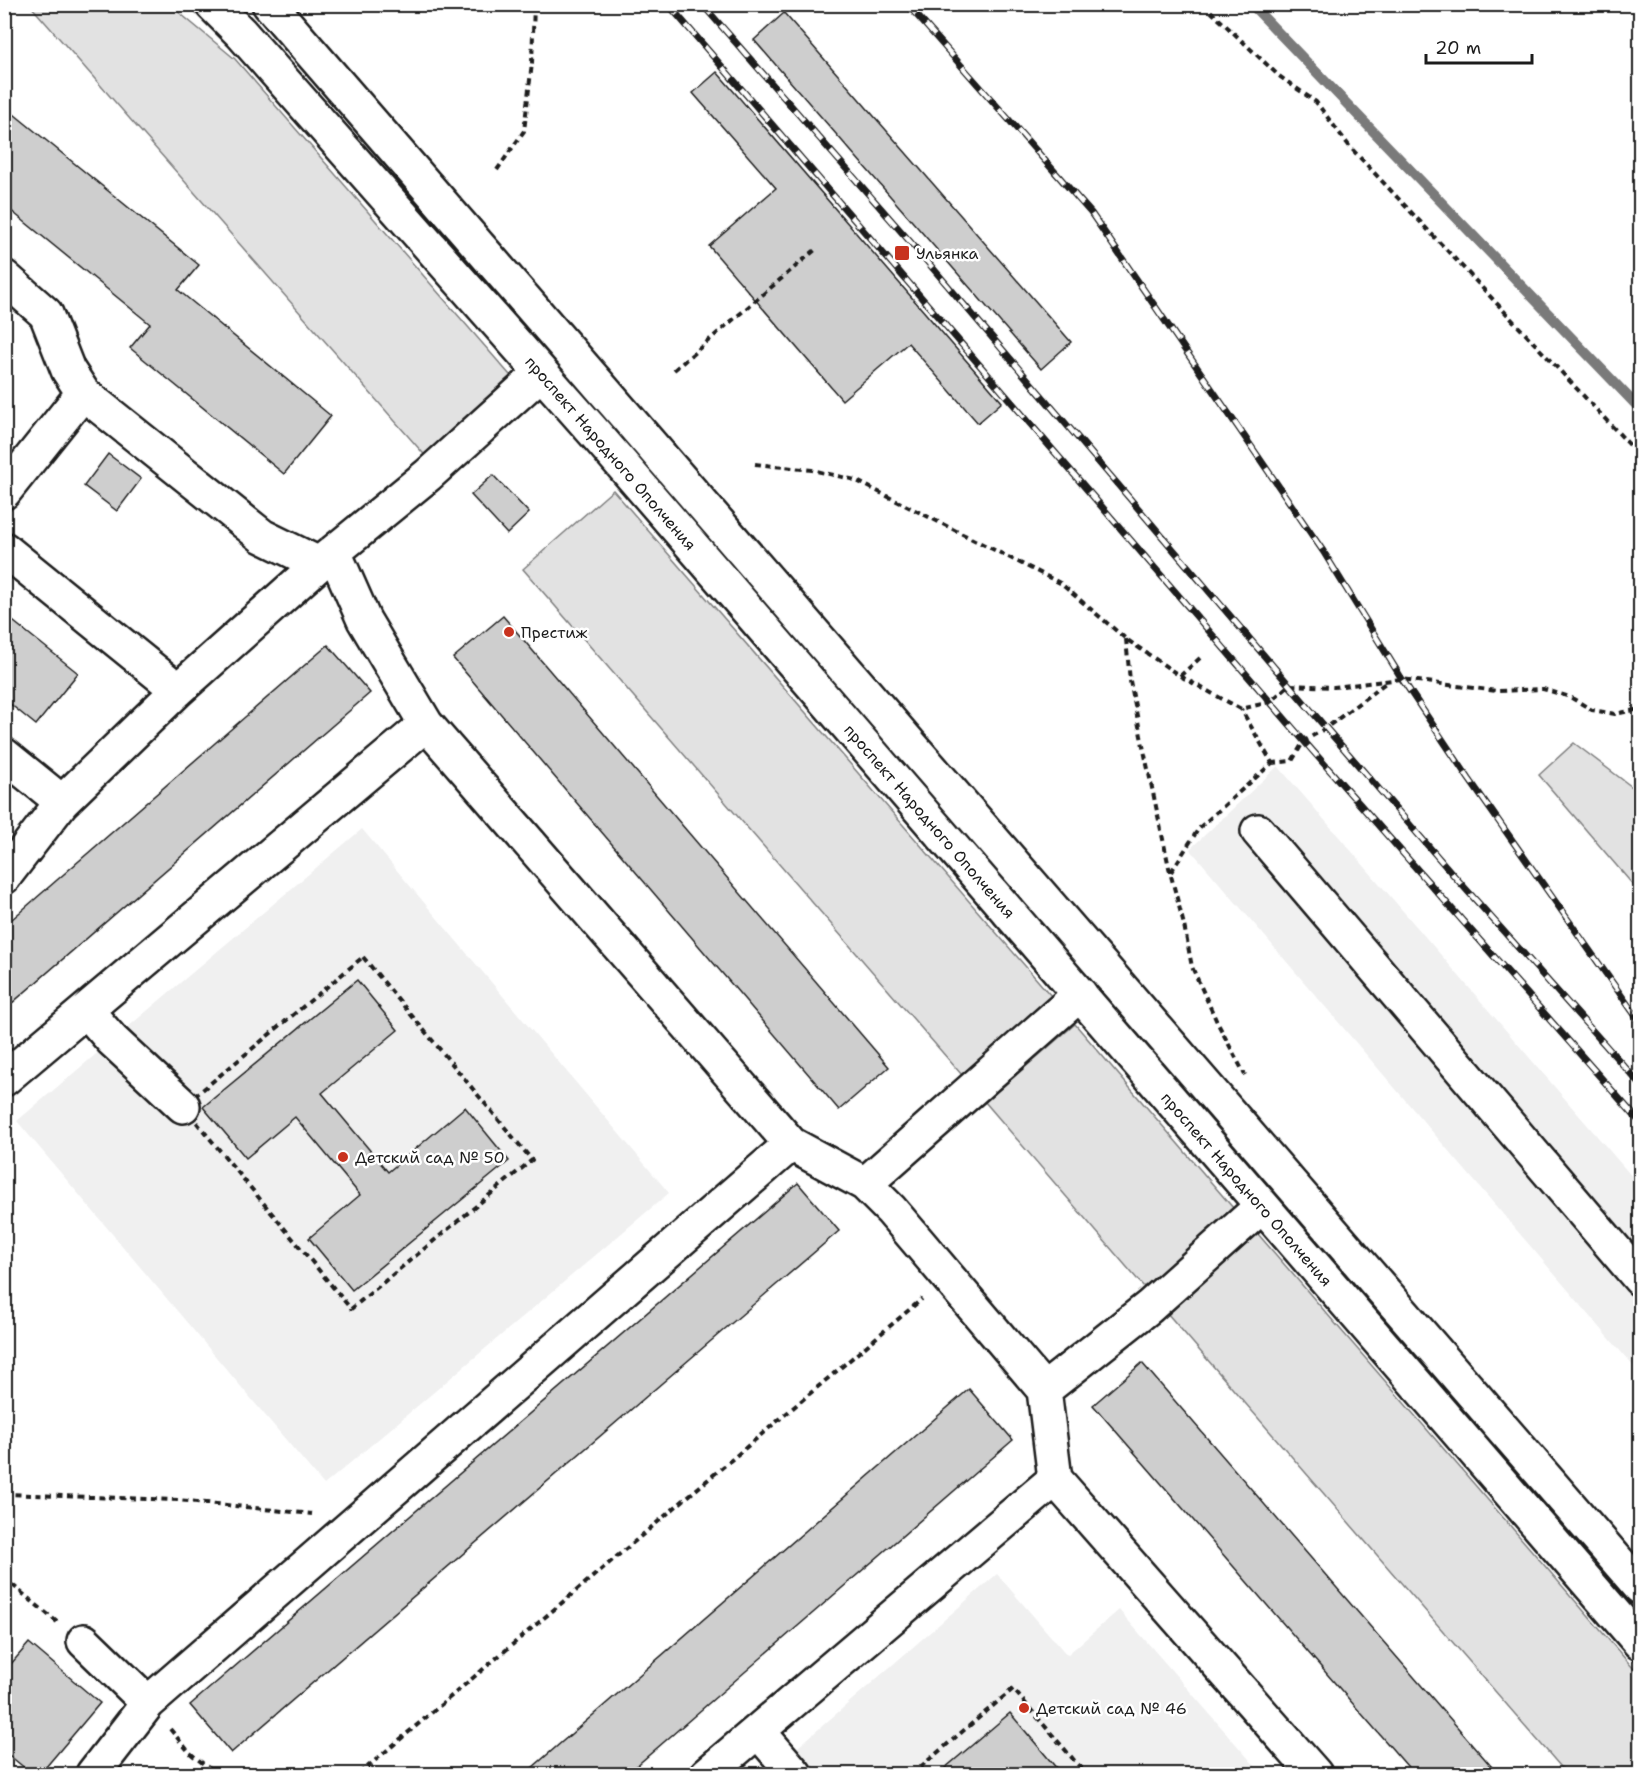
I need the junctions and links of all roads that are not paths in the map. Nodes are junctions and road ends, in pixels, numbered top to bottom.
1 (212, 4) edge
2 (269, 4) edge
3 (4, 277) edge
4 (541, 373) junction
5 (83, 393) junction
6 (4, 492) edge
7 (4, 549) edge
8 (326, 558) junction
9 (178, 690) junction
10 (426, 724) junction
11 (4, 755) edge
12 (62, 802) junction
13 (1258, 831) dead end
14 (4, 877) edge
15 (1080, 994) junction
16 (86, 1010) junction
17 (4, 1079) edge
18 (183, 1107) road end
19 (791, 1144) junction
20 (865, 1184) junction
21 (1262, 1206) junction
22 (1641, 1279) edge
23 (1044, 1390) junction
24 (1055, 1479) junction
25 (1641, 1587) edge
26 (84, 1641) road end
27 (1641, 1643) edge
28 (148, 1702) junction
29 (758, 1731) junction
30 (93, 1774) edge
31 (706, 1774) edge
32 (795, 1774) edge
33 (1315, 1774) edge

1 - 4 main road, проспект Народного Ополчения
2 - 25 main road
3 - 5 main road
4 - 8 main road
4 - 15 main road, проспект Народного Ополчения
5 - 6 main road
5 - 8 main road
7 - 9 main road
8 - 9 main road
8 - 10 main road
9 - 12 main road
10 - 16 main road
10 - 19 main road
11 - 12 main road
12 - 14 main road
13 - 22 main road
15 - 20 main road
15 - 21 main road, проспект Народного Ополчения
16 - 17 main road
16 - 18 main road
19 - 20 main road
19 - 28 main road
20 - 23 main road
21 - 23 main road
21 - 27 main road, проспект Народного Ополчения
23 - 24 main road
24 - 29 main road
24 - 33 main road
26 - 28 main road
28 - 30 main road
29 - 31 main road
29 - 32 main road

